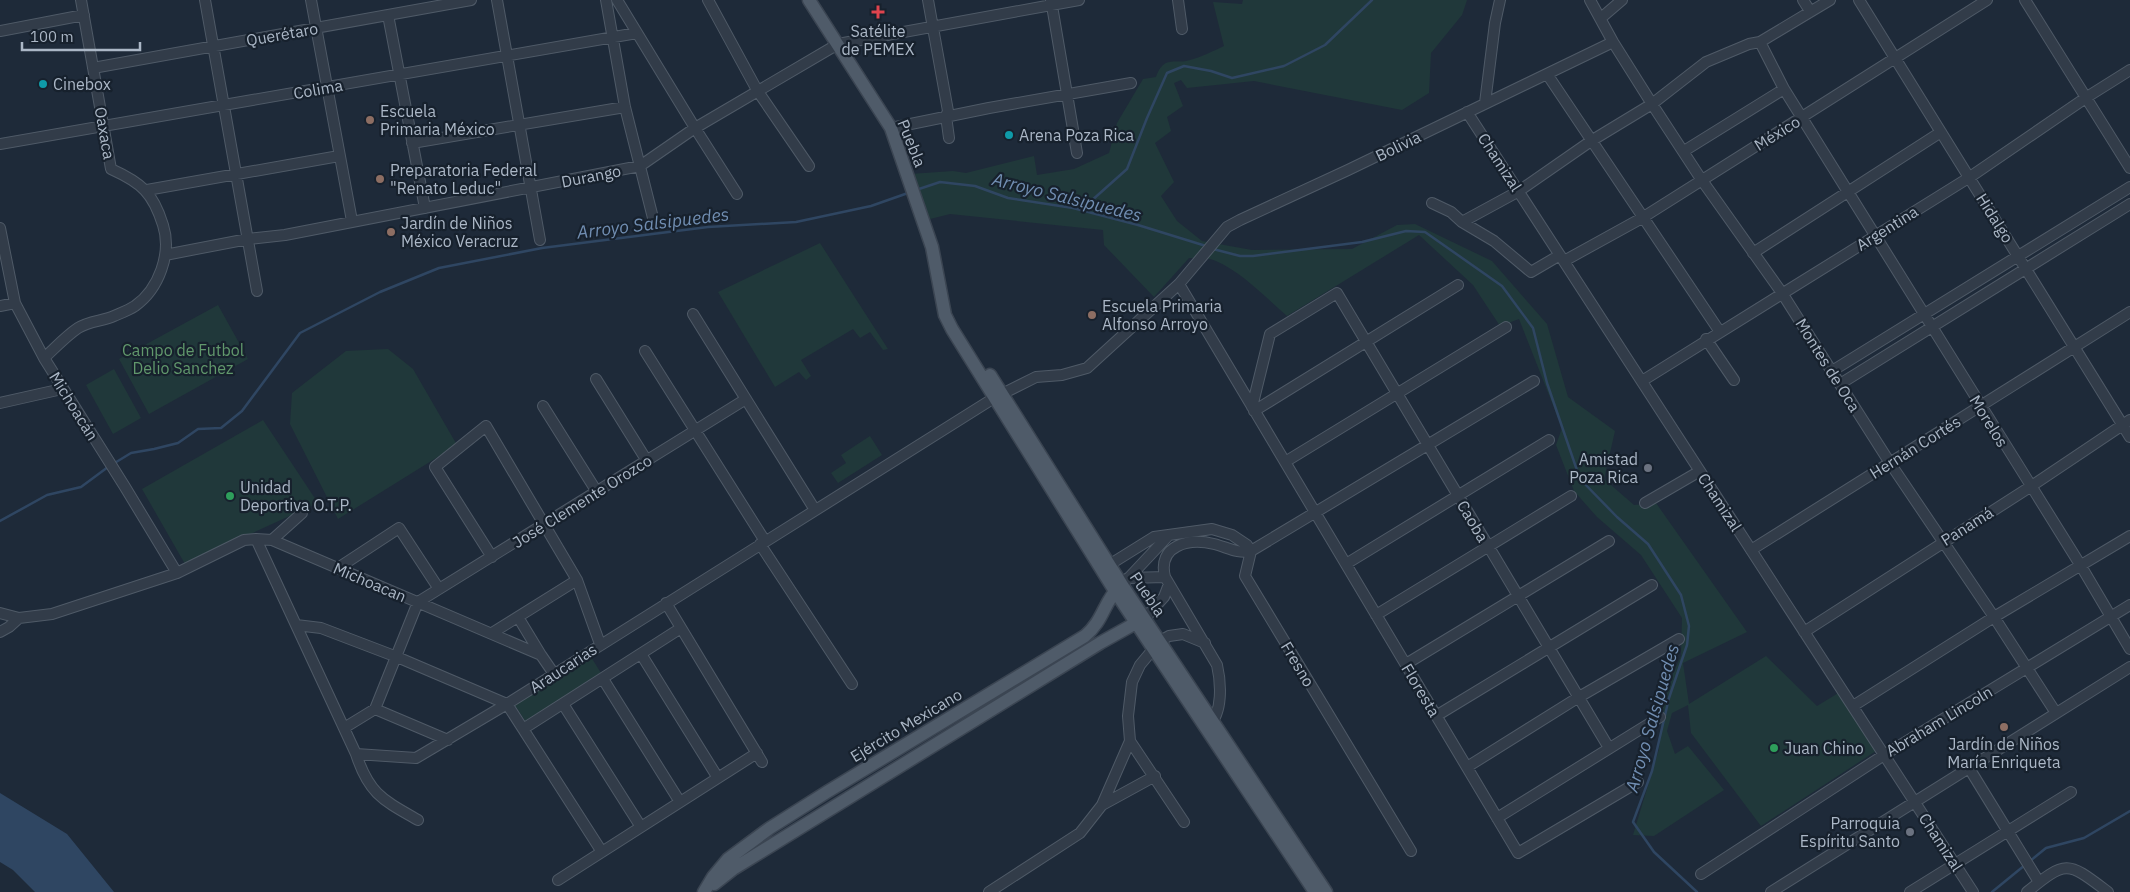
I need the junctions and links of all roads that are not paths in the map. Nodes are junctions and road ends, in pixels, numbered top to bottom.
1 (81, 0) edge
2 (206, 0) edge
3 (311, 0) edge
4 (471, 0) edge
5 (497, 0) edge
6 (606, 0) edge
7 (616, 0) edge
8 (708, 0) edge
9 (809, 0) edge
10 (928, 0) edge
11 (1079, 0) edge
12 (1178, 0) edge
13 (1500, 0) edge
14 (1590, 0) edge
15 (1622, 0) edge
16 (1803, 0) edge
17 (1830, 0) edge
18 (1858, 0) edge
19 (1987, 0) edge
20 (2025, 0) edge
21 (1051, 2) edge
22 (1810, 11) junction
23 (84, 15) junction
24 (388, 15) junction
25 (1600, 18) junction
26 (932, 27) junction
27 (316, 28) junction
28 (1182, 29) dead end
29 (0, 31) edge
30 (637, 33) junction
31 (613, 37) junction
32 (1613, 42) junction
33 (1760, 42) junction
34 (838, 44) junction
35 (214, 47) junction
36 (507, 56) junction
37 (1894, 58) junction
38 (93, 68) junction
39 (2130, 70) edge
40 (1546, 74) junction
41 (400, 75) junction
42 (1131, 83) dead end
43 (327, 87) junction
44 (1784, 89) junction
45 (757, 90) junction
46 (1067, 94) junction
47 (2087, 97) junction
48 (1486, 103) junction
49 (1652, 104) junction
50 (224, 105) junction
51 (625, 107) junction
52 (1467, 112) junction
53 (946, 116) junction
54 (1802, 118) junction
55 (104, 126) junction
56 (519, 126) junction
57 (695, 128) junction
58 (1941, 132) junction
59 (894, 133) junction
60 (950, 138) dead end
61 (1591, 141) junction
62 (412, 143) junction
63 (0, 144) edge
64 (1684, 151) junction
65 (1077, 153) dead end
66 (340, 156) junction
67 (640, 166) junction
68 (809, 166) dead end
69 (2130, 168) edge
70 (236, 173) junction
71 (1970, 177) junction
72 (1701, 179) junction
73 (2130, 187) edge
74 (531, 189) junction
75 (147, 190) junction
76 (1519, 191) junction
77 (1847, 193) junction
78 (737, 194) dead end
79 (1432, 203) dead end
80 (2130, 204) edge
81 (425, 208) junction
82 (653, 218) dead end
83 (1642, 218) junction
84 (352, 221) junction
85 (1462, 222) junction
86 (0, 228) edge
87 (1876, 235) junction
88 (248, 240) junction
89 (540, 240) dead end
90 (1753, 253) junction
91 (165, 255) junction
92 (2019, 256) junction
93 (1562, 258) junction
94 (2027, 268) junction
95 (1178, 284) junction
96 (1458, 285) dead end
97 (257, 291) dead end
98 (1782, 293) junction
99 (15, 303) junction
100 (0, 306) edge
101 (2130, 312) edge
102 (693, 314) dead end
103 (1924, 315) junction
104 (1932, 327) junction
105 (1506, 328) dead end
106 (1720, 332) junction
107 (1706, 339) junction
108 (1366, 342) junction
109 (2075, 346) junction
110 (645, 351) dead end
111 (44, 358) junction
112 (1832, 372) junction
113 (596, 379) dead end
114 (1734, 380) dead end
115 (1534, 381) dead end
116 (1642, 381) junction
117 (1840, 384) junction
118 (62, 388) junction
119 (1397, 394) junction
120 (998, 396) junction
121 (746, 400) junction
122 (0, 403) edge
123 (543, 406) dead end
124 (1980, 406) junction
125 (1253, 409) junction
126 (2126, 422) edge
127 (695, 431) junction
128 (2130, 437) edge
129 (1549, 440) dead end
130 (1427, 444) junction
131 (647, 461) junction
132 (1285, 462) junction
133 (1890, 462) junction
134 (1700, 471) junction
135 (2030, 487) junction
136 (597, 492) junction
137 (1458, 496) junction
138 (1571, 496) dead end
139 (1645, 503) dead end
140 (815, 510) junction
141 (1315, 512) junction
142 (302, 513) dead end
143 (543, 525) junction
144 (1169, 535) junction
145 (2130, 536) edge
146 (256, 539) junction
147 (272, 540) junction
148 (1609, 541) dead end
149 (1943, 541) junction
150 (763, 543) junction
151 (1488, 546) junction
152 (1751, 550) junction
153 (1251, 551) junction
154 (492, 556) junction
155 (1346, 564) junction
156 (1109, 565) junction
157 (2081, 566) junction
158 (338, 568) junction
159 (177, 572) junction
160 (577, 580) junction
161 (1167, 580) junction
162 (1122, 585) junction
163 (1652, 585) dead end
164 (439, 589) junction
165 (1518, 596) junction
166 (418, 602) junction
167 (666, 603) junction
168 (2130, 605) edge
169 (0, 613) edge
170 (1376, 615) junction
171 (518, 617) junction
172 (1994, 617) junction
173 (2111, 617) junction
174 (19, 618) junction
175 (1141, 620) junction
176 (296, 625) junction
177 (1096, 626) junction
178 (681, 628) junction
179 (0, 632) edge
180 (1804, 632) junction
181 (492, 633) junction
182 (1679, 639) dead end
183 (1100, 643) junction
184 (1205, 643) junction
185 (600, 644) junction
186 (1157, 645) junction
187 (1549, 647) junction
188 (2130, 649) edge
189 (640, 654) junction
190 (541, 655) junction
191 (397, 657) junction
192 (1406, 664) junction
193 (2130, 666) edge
194 (2027, 668) junction
195 (554, 674) junction
196 (603, 679) junction
197 (852, 684) dead end
198 (1579, 697) junction
199 (507, 704) junction
200 (563, 704) junction
201 (1853, 706) junction
202 (375, 709) junction
203 (2056, 713) junction
204 (1436, 716) junction
205 (1660, 717) dead end
206 (1210, 725) junction
207 (344, 728) junction
208 (523, 729) junction
209 (919, 736) junction
210 (448, 740) junction
211 (1130, 741) junction
212 (1609, 748) junction
213 (928, 750) junction
214 (356, 754) junction
215 (1884, 755) junction
216 (1467, 767) junction
217 (1969, 768) junction
218 (1155, 776) junction
219 (718, 778) junction
220 (1638, 782) dead end
221 (2071, 792) dead end
222 (680, 802) junction
223 (1915, 802) junction
224 (1102, 805) junction
225 (1497, 818) junction
226 (418, 820) dead end
227 (1184, 822) dead end
228 (641, 827) junction
229 (770, 828) junction
230 (2008, 831) junction
231 (780, 841) junction
232 (1411, 851) dead end
233 (602, 852) junction
234 (1954, 863) junction
235 (1701, 874) dead end
236 (558, 880) dead end
237 (2039, 882) junction
238 (704, 892) edge
239 (989, 892) edge
240 (1315, 892) edge
241 (1326, 892) edge
242 (1771, 892) edge
243 (1910, 892) edge
244 (1973, 892) edge
245 (2026, 892) edge
246 (2108, 892) edge

1 - 23 street, Oaxaca
2 - 35 street
3 - 27 street
4 - 24 street, Querétaro
5 - 36 street
6 - 31 street
7 - 30 street
8 - 45 street
9 - 34 main road, Puebla
10 - 26 street
11 - 21 street, Durango
12 - 28 street
13 - 48 street
14 - 25 street, Montes de Oca
15 - 25 street
16 - 22 street
17 - 22 street
18 - 37 street, Hidalgo
19 - 37 street, México
20 - 47 street
21 - 26 street, Durango
21 - 46 street
22 - 33 street
23 - 29 street
23 - 38 street, Oaxaca
24 - 27 street, Querétaro
24 - 41 street
25 - 32 street, Montes de Oca
26 - 34 street, Durango
26 - 53 street
27 - 35 street, Querétaro
27 - 43 street
30 - 31 street, Colima
30 - 57 street
31 - 36 street, Colima
31 - 51 street
32 - 40 street, Bolivia
32 - 49 street, Montes de Oca
33 - 44 street, Morelos
33 - 49 street
34 - 45 street, Durango
34 - 59 main road, Puebla
35 - 38 street, Querétaro
35 - 50 street
36 - 41 street, Colima
36 - 56 street
37 - 54 street, México
37 - 58 street, Hidalgo
38 - 55 street, Oaxaca
39 - 47 street, Argentina
40 - 48 street, Bolivia
40 - 61 street
41 - 43 street, Colima
41 - 62 street
42 - 46 street
43 - 50 street, Colima
43 - 66 street
44 - 54 street, Morelos
44 - 64 street
45 - 57 street, Durango
45 - 68 street
46 - 53 street
46 - 65 street
47 - 69 street
47 - 71 street, Argentina
48 - 52 street, Bolivia
49 - 61 street
49 - 64 street, Montes de Oca
50 - 55 street, Colima
50 - 70 street
51 - 56 street
51 - 67 street
52 - 76 street, Chamizal
52 - 95 street, Bolivia
53 - 59 street
53 - 60 street
54 - 72 street, México
54 - 77 street, Morelos
55 - 63 street, Colima
55 - 75 street, Oaxaca
56 - 62 street
56 - 74 street
57 - 67 street, Durango
57 - 78 street
58 - 71 street, Hidalgo
58 - 77 street
59 - 120 main road, Puebla
61 - 76 street
61 - 83 street
62 - 81 street
64 - 72 street, Montes de Oca
66 - 70 street
66 - 84 street
67 - 74 street, Durango
67 - 82 street
70 - 75 street
70 - 88 street
71 - 87 street, Argentina
71 - 92 street, Hidalgo
72 - 83 street, México
72 - 90 street, Montes de Oca
73 - 92 street
74 - 81 street, Durango
74 - 89 street
75 - 91 street
76 - 85 street
76 - 93 street, Chamizal
77 - 87 street, Morelos
77 - 90 street
79 - 85 street
80 - 94 street
81 - 84 street, Durango
83 - 93 street, México
83 - 106 street
84 - 88 street, Durango
85 - 93 street, México
86 - 99 street, Michoacán
87 - 98 street, Argentina
87 - 103 street, Morelos
88 - 91 street, Durango
88 - 97 street
90 - 98 street, Montes de Oca
91 - 111 street
92 - 94 street, Hidalgo
92 - 103 street
93 - 116 street, Chamizal
94 - 104 street
94 - 109 street, Hidalgo
95 - 120 street, Araucarias
95 - 125 street, Floresta
96 - 108 street
98 - 106 street, Argentina
98 - 112 street, Montes de Oca
99 - 100 street
99 - 111 street, Michoacán
101 - 109 street, Hernán Cortés
102 - 121 street
103 - 104 street, Morelos
103 - 112 street
104 - 117 street
104 - 124 street, Morelos
105 - 119 street
106 - 107 street, Argentina
107 - 114 street
107 - 116 street, Argentina
108 - 119 street, Caoba
108 - 125 street
108 - 125 street, Caoba
109 - 124 street, Hernán Cortés
109 - 126 street, Hidalgo
110 - 127 street
111 - 118 street, Michoacán
112 - 117 street, Montes de Oca
113 - 131 street
115 - 130 street
116 - 134 street, Chamizal
117 - 133 street, Montes de Oca
118 - 122 street
118 - 159 street, Michoacán
119 - 130 street, Caoba
119 - 132 street
120 - 140 street, Araucarias
120 - 156 main road, Puebla
120 - 162 main road, Puebla
121 - 127 street, José Clemente Orozco
121 - 140 street
123 - 136 street
124 - 133 street, Hernán Cortés
124 - 135 street, Morelos
125 - 132 street, Floresta
126 - 128 street, Hidalgo
126 - 135 street, Panamá
127 - 131 street, José Clemente Orozco
127 - 150 street
129 - 137 street
130 - 137 street, Caoba
130 - 141 street
131 - 136 street, José Clemente Orozco
132 - 141 street, Floresta
133 - 149 street, Montes de Oca
133 - 152 street, Hernán Cortés
134 - 139 street
134 - 152 street, Chamizal
135 - 149 street, Panamá
135 - 157 street, Morelos
136 - 143 street, José Clemente Orozco
137 - 151 street, Caoba
137 - 155 street
138 - 151 street
140 - 150 street, Araucarias
141 - 153 street
141 - 155 street, Floresta
142 - 147 street
143 - 154 street, José Clemente Orozco
143 - 154 street
143 - 160 street
144 - 153 street
144 - 156 street
144 - 162 street
145 - 157 street
146 - 147 street, Michoacan
146 - 159 street, Michoacan
146 - 176 street
147 - 158 street, Michoacan
148 - 165 street
149 - 172 street, Montes de Oca
149 - 180 street, Panamá
150 - 167 street, Araucarias
150 - 197 street
151 - 165 street, Caoba
151 - 170 street
152 - 180 street, Chamizal
153 - 161 street
153 - 232 street, Fresno
154 - 164 street, José Clemente Orozco
155 - 170 street, Floresta
156 - 162 main road, Puebla
157 - 172 street
157 - 173 street, Morelos
158 - 164 street
158 - 166 street, Michoacan
159 - 174 street, Michoacan
160 - 171 street
160 - 185 street
161 - 162 street
161 - 175 street
161 - 184 street
162 - 175 main road, Puebla
162 - 177 main road, Ejército Mexicano
163 - 187 street
164 - 166 street, José Clemente Orozco
165 - 187 street, Caoba
165 - 192 street
166 - 181 street, Michoacan
166 - 191 street
167 - 178 street
167 - 185 street, Araucarias
168 - 173 street, Abraham Lincoln
169 - 174 street
170 - 192 street, Floresta
171 - 181 street
171 - 190 street
172 - 194 street, Montes de Oca
172 - 201 street
173 - 188 street, Morelos
173 - 194 street, Abraham Lincoln
174 - 179 street
175 - 183 main road, Ejército Mexicano
175 - 186 main road, Puebla
176 - 191 street
176 - 207 street
177 - 183 main road
177 - 209 main road, Ejército Mexicano
178 - 189 street
178 - 219 street
180 - 201 street, Chamizal
181 - 190 street, Michoacan
182 - 198 street
183 - 213 main road, Ejército Mexicano
184 - 186 street
184 - 206 street
185 - 195 street, Araucarias
186 - 206 main road, Puebla
186 - 211 street
187 - 198 street, Caoba
187 - 204 street
189 - 196 street
189 - 219 street
190 - 195 street
191 - 199 street
191 - 202 street
192 - 204 street, Floresta
193 - 203 street
194 - 203 street, Montes de Oca
194 - 215 street, Abraham Lincoln
195 - 199 street, Araucarias
196 - 200 street
196 - 222 street
198 - 212 street, Caoba
198 - 216 street
199 - 208 street
199 - 210 street, Araucarias
200 - 208 street
200 - 228 street
201 - 215 street, Chamizal
202 - 207 street
202 - 210 street
203 - 217 street
204 - 216 street, Floresta
205 - 212 street
206 - 240 main road, Puebla
206 - 241 main road, Puebla
207 - 214 street
208 - 233 street
209 - 213 main road
209 - 229 main road, Ejército Mexicano
210 - 214 street, Araucarias
211 - 218 street
211 - 224 street
212 - 225 street
213 - 231 main road, Ejército Mexicano
214 - 226 street
215 - 223 street, Chamizal
215 - 235 street, Abraham Lincoln
216 - 225 street, Floresta
217 - 223 street
217 - 230 street
218 - 224 street
218 - 227 street
219 - 222 street
220 - 225 street, Floresta
221 - 230 street
222 - 228 street
223 - 234 street, Chamizal
223 - 242 street
224 - 239 street
228 - 233 street
229 - 231 main road
229 - 238 main road, Ejército Mexicano
230 - 234 street
230 - 237 street
231 - 238 main road, Ejército Mexicano
233 - 236 street
234 - 243 street
234 - 244 street, Chamizal
237 - 245 street
237 - 246 street

